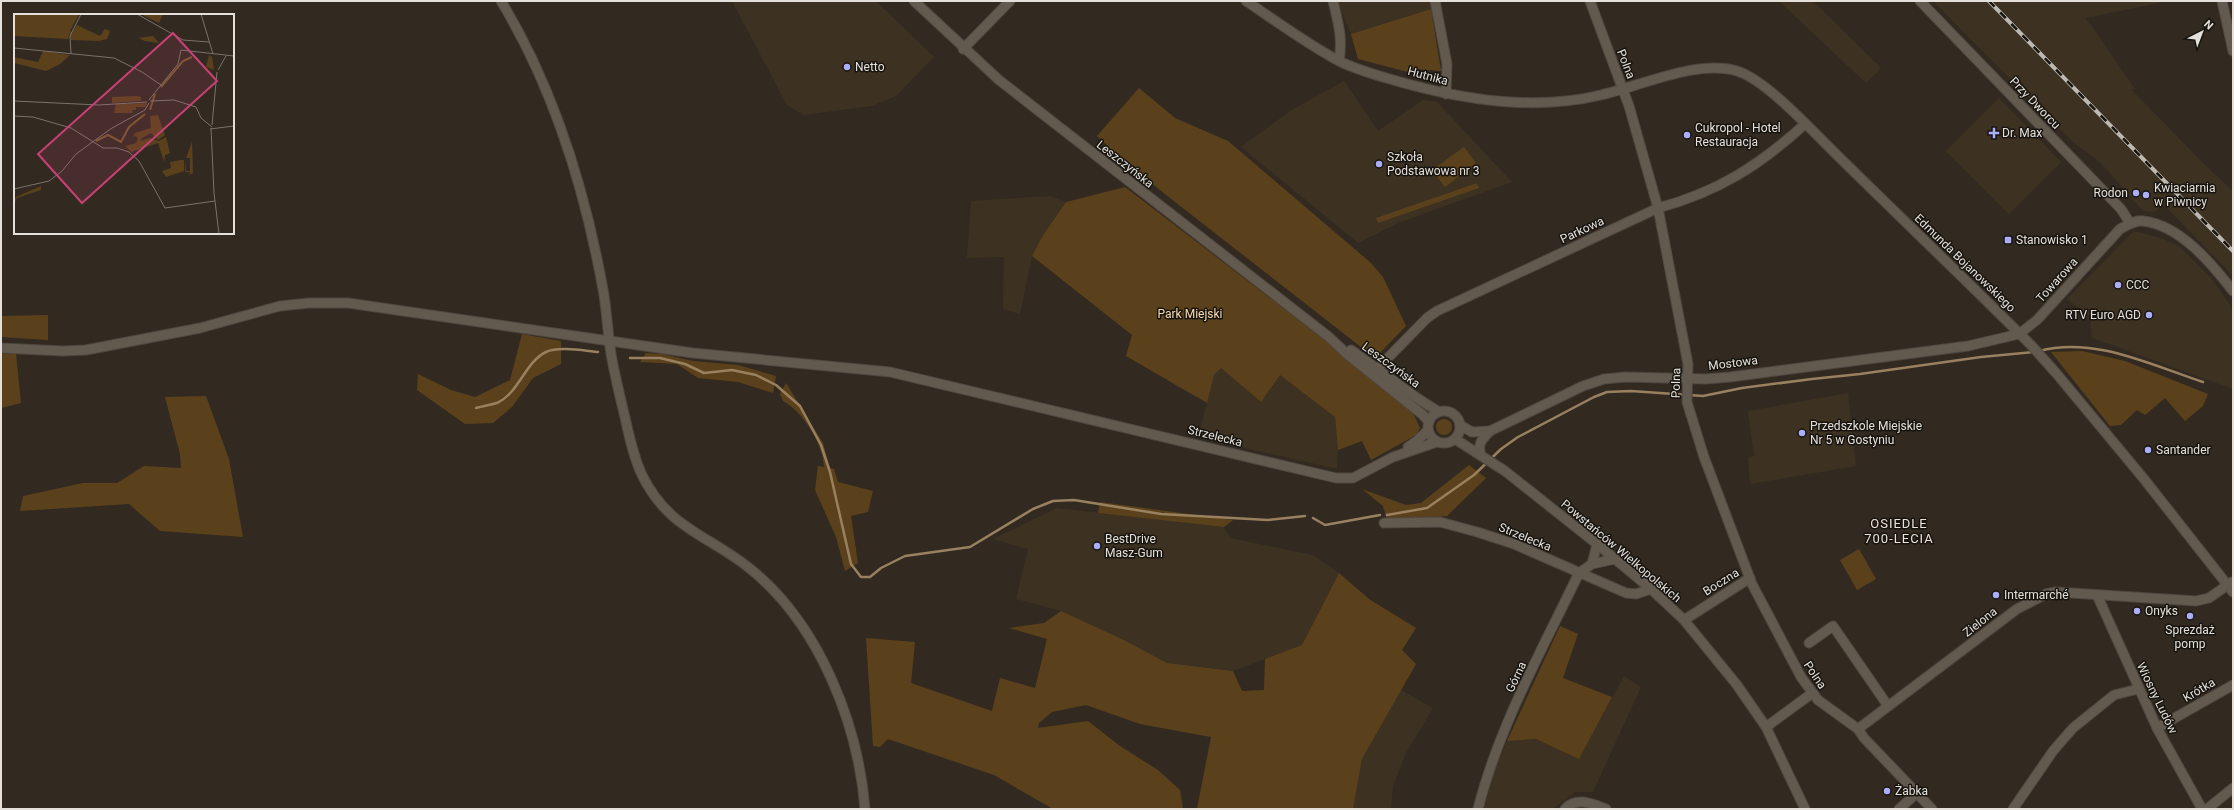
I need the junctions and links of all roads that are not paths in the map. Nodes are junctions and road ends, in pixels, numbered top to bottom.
1 (501, 1) edge
2 (914, 1) edge
3 (1010, 1) edge
4 (1246, 1) edge
5 (1333, 1) edge
6 (1435, 1) edge
7 (1590, 1) edge
8 (1920, 1) edge
9 (2222, 1) edge
10 (963, 49) junction
11 (2233, 51) edge
12 (1339, 60) junction
13 (1623, 89) junction
14 (1446, 94) junction
15 (1805, 124) junction
16 (1658, 208) junction
17 (2130, 223) junction
18 (2233, 291) edge
19 (2020, 334) junction
20 (1329, 337) junction
21 (609, 340) junction
22 (1, 348) edge
23 (1377, 369) junction
24 (1688, 382) junction
25 (1440, 412) junction
26 (1460, 425) junction
27 (1428, 426) junction
28 (1490, 431) junction
29 (1455, 438) junction
30 (1437, 442) junction
31 (1482, 455) junction
32 (1393, 457) junction
33 (1384, 523) dead end
34 (1597, 544) junction
35 (1615, 559) junction
36 (1592, 564) junction
37 (1579, 573) junction
38 (1750, 578) junction
39 (2231, 586) edge
40 (1651, 589) junction
41 (2097, 595) junction
42 (1684, 620) junction
43 (1809, 643) dead end
44 (2233, 685) edge
45 (2138, 689) junction
46 (1811, 694) junction
47 (1888, 706) junction
48 (1766, 727) junction
49 (2157, 728) junction
50 (1858, 729) junction
51 (2233, 788) edge
52 (1916, 793) junction
53 (865, 809) edge
54 (1478, 809) edge
55 (1565, 809) edge
56 (1606, 809) edge
57 (1805, 809) edge
58 (1900, 809) edge
59 (1932, 809) edge
60 (2013, 809) edge
61 (2202, 809) edge
62 (2207, 809) edge

1 - 21 street
2 - 10 street, Leszczyńska
3 - 10 street
4 - 12 street, Hutnika
5 - 12 street
6 - 14 street
7 - 13 street, Polna
8 - 17 street, Przy Dworcu
9 - 11 street
10 - 20 street, Leszczyńska
12 - 14 street, Hutnika
13 - 14 street, Hutnika
13 - 15 street, Edmunda Bojanowskiego
13 - 16 street, Polna
15 - 16 street, Parkowa
15 - 19 street, Edmunda Bojanowskiego
16 - 23 street, Parkowa
16 - 24 street, Polna
17 - 18 street
17 - 19 street, Towarowa
19 - 24 street, Mostowa
19 - 39 street, Edmunda Bojanowskiego
20 - 23 street, Leszczyńska
20 - 27 street, Leszczyńska
21 - 22 street, Strzelecka
21 - 32 street, Strzelecka
21 - 53 street
23 - 25 street, Leszczyńska
24 - 28 street, Mostowa
24 - 38 street, Polna
25 - 26 street
25 - 27 street
26 - 28 street, Mostowa
26 - 29 street
27 - 30 street
27 - 32 street, Strzelecka
28 - 31 street
29 - 30 street
29 - 31 street, Powstańców Wielkopolskich
30 - 32 street, Strzelecka
31 - 34 street, Powstańców Wielkopolskich
33 - 37 street, Strzelecka
34 - 35 street, Powstańców Wielkopolskich
34 - 36 street
35 - 36 street, Górna
35 - 40 street, Powstańców Wielkopolskich
36 - 37 street, Górna
37 - 40 street, Strzelecka
37 - 54 street, Górna
38 - 42 street, Boczna
38 - 46 street, Polna
39 - 41 street, Zielona
40 - 42 street, Powstańców Wielkopolskich
41 - 45 street, Wiosny Ludów
41 - 47 street, Zielona
42 - 48 street, Powstańców Wielkopolskich
43 - 47 street
44 - 49 street, Krótka
45 - 49 street, Wiosny Ludów
45 - 60 street
46 - 48 street
46 - 50 street, Polna
47 - 50 street, Zielona
48 - 57 street, Powstańców Wielkopolskich
49 - 61 street, Wiosny Ludów
50 - 52 street, Polna
51 - 62 street
52 - 58 street
52 - 59 street, Polna
55 - 56 street

